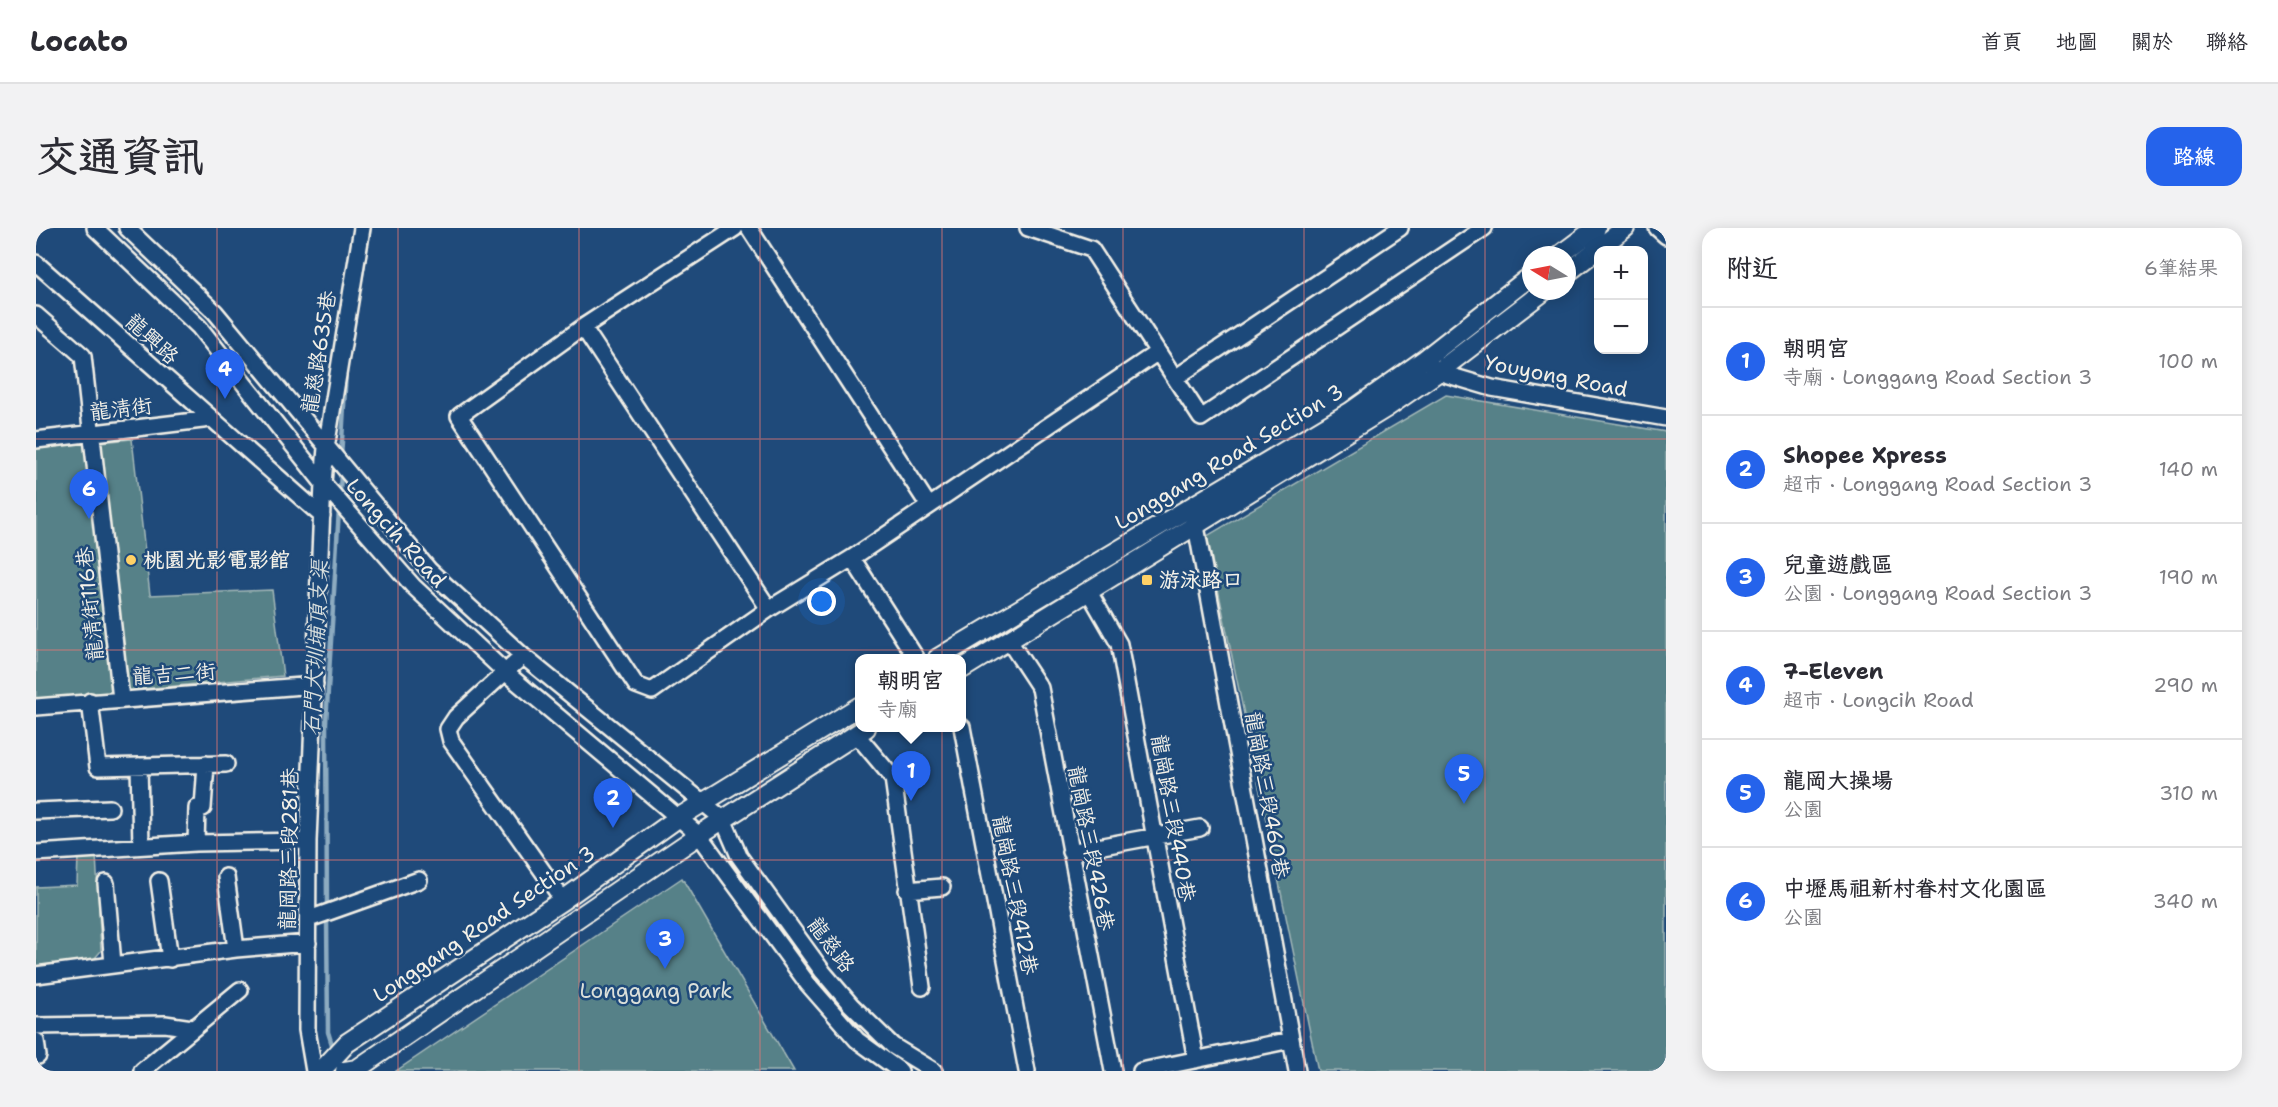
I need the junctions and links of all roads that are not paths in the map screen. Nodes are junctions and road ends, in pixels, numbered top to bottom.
1 (95, 228) edge
2 (127, 228) edge
3 (362, 228) edge
4 (735, 228) edge
5 (749, 228) edge
6 (1028, 228) edge
7 (1400, 228) edge
8 (1484, 228) edge
9 (1596, 228) edge
10 (1625, 228) edge
11 (1657, 228) edge
12 (1666, 236) edge
13 (1572, 246) edge
14 (36, 263) edge
15 (1576, 266) edge
16 (1522, 283) edge
17 (1532, 300) edge
18 (36, 315) edge
19 (583, 327) junction
20 (1158, 352) junction
21 (1425, 359) junction
22 (1438, 372) junction
23 (1175, 378) junction
24 (1666, 418) edge
25 (211, 419) junction
26 (94, 434) junction
27 (36, 440) edge
28 (326, 448) junction
29 (323, 483) junction
30 (929, 506) junction
31 (1188, 508) junction
32 (322, 516) junction
33 (1196, 526) junction
34 (852, 558) junction
35 (1089, 592) junction
36 (769, 609) junction
37 (1009, 641) junction
38 (913, 654) edge
39 (945, 654) edge
40 (523, 656) junction
41 (966, 667) edge
42 (505, 672) junction
43 (315, 686) junction
44 (121, 699) junction
45 (90, 701) junction
46 (36, 707) edge
47 (855, 709) edge
48 (859, 732) edge
49 (862, 732) edge
50 (963, 732) edge
51 (206, 764) junction
52 (226, 764) dead end
53 (139, 766) junction
54 (701, 803) junction
55 (110, 808) dead end
56 (36, 811) edge
57 (678, 818) junction
58 (723, 819) junction
59 (1200, 828) dead end
60 (699, 835) junction
61 (1154, 837) junction
62 (308, 841) junction
63 (195, 843) junction
64 (141, 845) junction
65 (1070, 852) junction
66 (36, 853) edge
67 (226, 877) dead end
68 (419, 880) dead end
69 (159, 881) dead end
70 (106, 883) dead end
71 (942, 887) dead end
72 (907, 890) junction
73 (563, 900) junction
74 (309, 920) junction
75 (308, 943) junction
76 (236, 949) junction
77 (170, 958) junction
78 (113, 964) junction
79 (36, 975) edge
80 (922, 987) dead end
81 (240, 990) dead end
82 (36, 1026) edge
83 (192, 1028) junction
84 (1291, 1040) junction
85 (1196, 1060) junction
86 (148, 1069) edge
87 (314, 1071) edge
88 (321, 1071) edge
89 (345, 1071) edge
90 (900, 1071) edge
91 (934, 1071) edge
92 (1027, 1071) edge
93 (1113, 1071) edge
94 (1141, 1071) edge
95 (1297, 1071) edge

1 - 29 street, Longcih Road
2 - 28 street, Longcih Road
3 - 28 street, 龍慈路635巷
4 - 19 street
5 - 30 street
6 - 20 street
7 - 23 street
8 - 23 street
9 - 13 main road
10 - 15 main road
11 - 12 street
14 - 25 street, 龍興路
16 - 21 main road, Longgang Road Section 3
17 - 22 main road, Longgang Road Section 3
18 - 26 street, 龍清街116巷
19 - 36 street
19 - 36 street
20 - 23 street
20 - 30 street
21 - 22 street
21 - 31 main road, Longgang Road Section 3
22 - 24 street, Youyong Road
22 - 33 main road, Longgang Road Section 3
25 - 26 street, 龍清街
25 - 32 street, 龍興路
26 - 27 street, 龍清街
26 - 44 street, 龍清街116巷
28 - 29 street, 龍慈路635巷
28 - 40 street, Longcih Road
29 - 32 street, 龍岡路三段281巷
29 - 42 street, Longcih Road
30 - 34 street
31 - 33 street, 龍崗路三段460巷
31 - 39 main road, Longgang Road Section 3
32 - 43 street, 龍岡路三段281巷
33 - 35 main road, Longgang Road Section 3
33 - 84 street, 龍崗路三段460巷
34 - 36 street
34 - 38 street
35 - 37 main road, Longgang Road Section 3
35 - 61 street, 龍崗路三段440巷
37 - 41 main road, Longgang Road Section 3
37 - 65 street, 龍崗路三段426巷
40 - 42 street
40 - 54 street, Longcih Road
42 - 57 street, Longcih Road
42 - 73 street
43 - 44 street, 龍吉二街
43 - 62 street, 龍岡路三段281巷
44 - 45 street, 龍吉二街
45 - 46 street, 龍吉二街
45 - 53 street
47 - 54 main road, Longgang Road Section 3
48 - 58 main road
49 - 72 street
50 - 92 street, 龍崗路三段412巷
51 - 52 street
51 - 53 street
51 - 63 street
53 - 64 street
54 - 57 main road, Longgang Road Section 3
54 - 58 street, Longcih Road
55 - 56 street
57 - 60 street, Longcih Road
57 - 73 main road, Longgang Road Section 3
58 - 60 main road
58 - 91 street, 龍慈路
59 - 61 street
60 - 89 main road
60 - 90 street, 龍慈路
61 - 65 street
61 - 85 street, 龍崗路三段440巷
62 - 63 street
62 - 74 street, 龍岡路三段281巷
63 - 64 street
64 - 66 street
65 - 93 street, 龍崗路三段426巷
67 - 76 street
68 - 74 street
69 - 77 street
70 - 78 street
71 - 72 street
72 - 80 street
73 - 88 main road, Longgang Road Section 3
74 - 75 street, 龍岡路三段281巷
75 - 76 street
75 - 87 street, 龍岡路三段281巷
76 - 77 street
77 - 78 street
78 - 79 street
81 - 83 street
82 - 83 street
83 - 86 street
84 - 85 street
84 - 95 street, 龍崗路三段460巷
85 - 94 street

